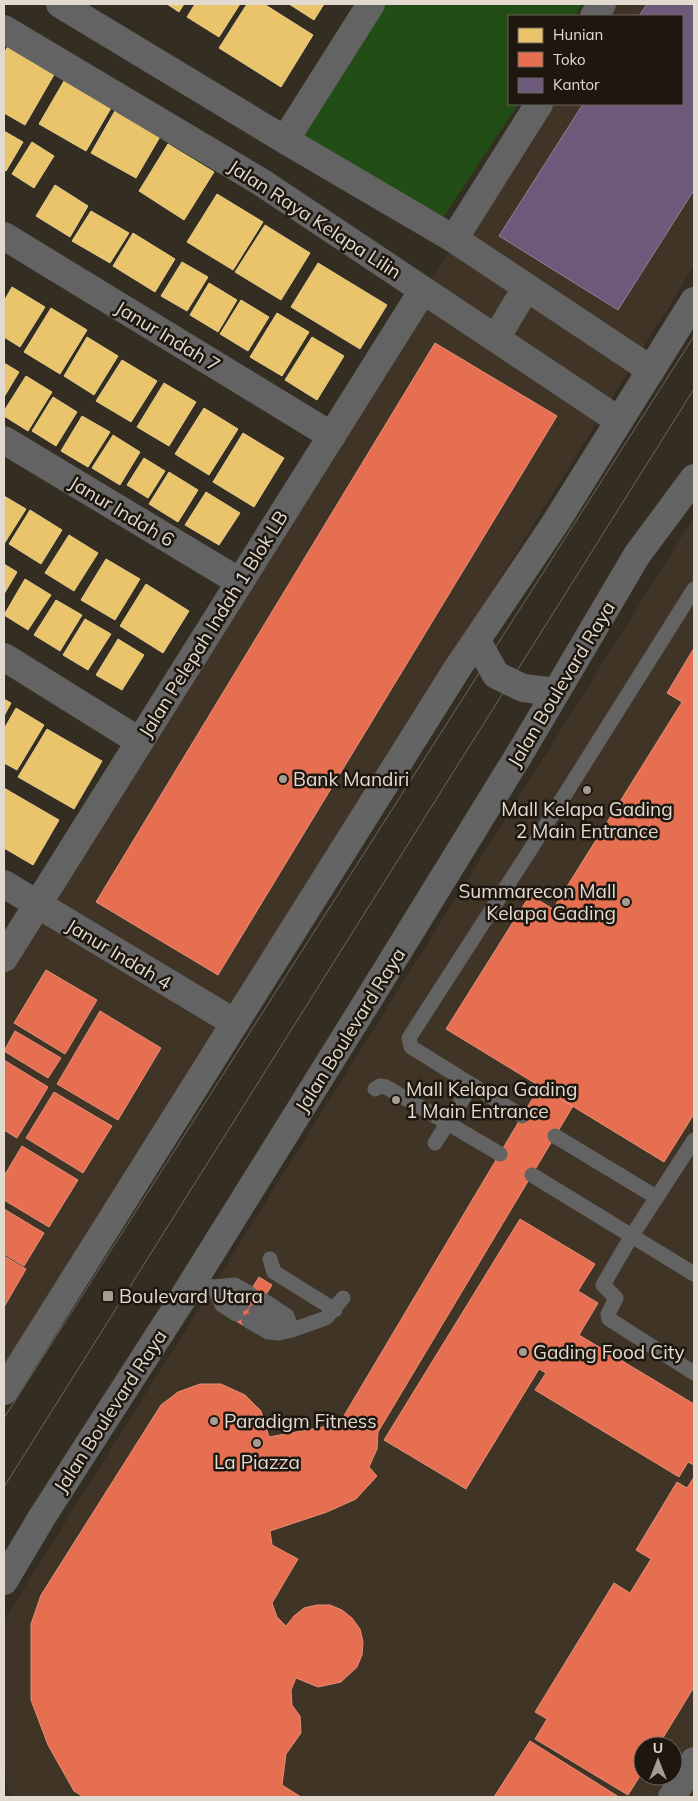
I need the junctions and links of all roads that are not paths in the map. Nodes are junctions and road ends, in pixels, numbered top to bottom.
1 (60, 4) edge
2 (371, 4) edge
3 (602, 4) edge
4 (595, 15) edge
5 (4, 29) edge
6 (538, 105) edge
7 (285, 140) junction
8 (4, 236) edge
9 (454, 239) junction
10 (526, 288) junction
11 (423, 290) junction
12 (694, 301) edge
13 (496, 338) junction
14 (651, 370) junction
15 (618, 420) junction
16 (332, 436) junction
17 (4, 440) edge
18 (694, 478) edge
19 (556, 522) junction
20 (637, 555) junction
21 (240, 582) junction
22 (694, 589) edge
23 (482, 650) junction
24 (4, 657) edge
25 (457, 669) junction
26 (548, 691) junction
27 (536, 725) junction
28 (140, 741) junction
29 (4, 884) edge
30 (37, 904) junction
31 (4, 958) edge
32 (234, 1023) junction
33 (471, 1086) junction
34 (375, 1089) dead end
35 (522, 1116) dead end
36 (447, 1121) junction
37 (555, 1136) dead end
38 (694, 1140) edge
39 (434, 1142) dead end
40 (500, 1154) dead end
41 (532, 1175) dead end
42 (656, 1197) junction
43 (631, 1237) junction
44 (270, 1260) dead end
45 (694, 1274) edge
46 (186, 1293) junction
47 (242, 1303) dead end
48 (292, 1330) junction
49 (694, 1373) edge
50 (5, 1385) edge
51 (4, 1581) edge
52 (694, 1761) edge
53 (672, 1797) edge

1 - 7 street
2 - 7 street
3 - 4 street
5 - 11 street, Jalan Raya Kelapa Lilin
6 - 9 street
7 - 9 street
8 - 16 street, Janur Indah 7
9 - 10 street
10 - 13 street
10 - 14 street
11 - 13 street, Jalan Raya Kelapa Lilin
11 - 16 street, Jalan Pelepah Indah 1 Blok LB
12 - 14 main road
13 - 15 street, Jalan Raya Kelapa Lilin
14 - 15 main road
15 - 19 main road
16 - 21 street, Jalan Pelepah Indah 1 Blok LB
17 - 21 street, Janur Indah 6
18 - 20 main road, Jalan Boulevard Raya
19 - 23 main road
19 - 25 main road
20 - 26 main road
20 - 27 main road, Jalan Boulevard Raya
21 - 28 street, Jalan Pelepah Indah 1 Blok LB
22 - 33 lane
23 - 25 main road
23 - 26 main road
24 - 28 street
25 - 32 main road
26 - 27 main road
27 - 46 main road, Jalan Boulevard Raya
28 - 30 street, Jalan Pelepah Indah 1 Blok LB
29 - 30 street, Janur Indah 4
30 - 31 street, Jalan Pelepah Indah 1 Blok LB
30 - 32 street, Janur Indah 4
32 - 50 main road
33 - 35 lane
33 - 36 lane
34 - 36 lane
36 - 39 lane
36 - 40 lane
37 - 42 lane
38 - 42 lane
41 - 43 lane
42 - 43 lane
43 - 45 lane
43 - 49 lane
44 - 48 lane
46 - 47 lane
46 - 51 main road, Jalan Boulevard Raya
48 - 48 lane
52 - 53 street

